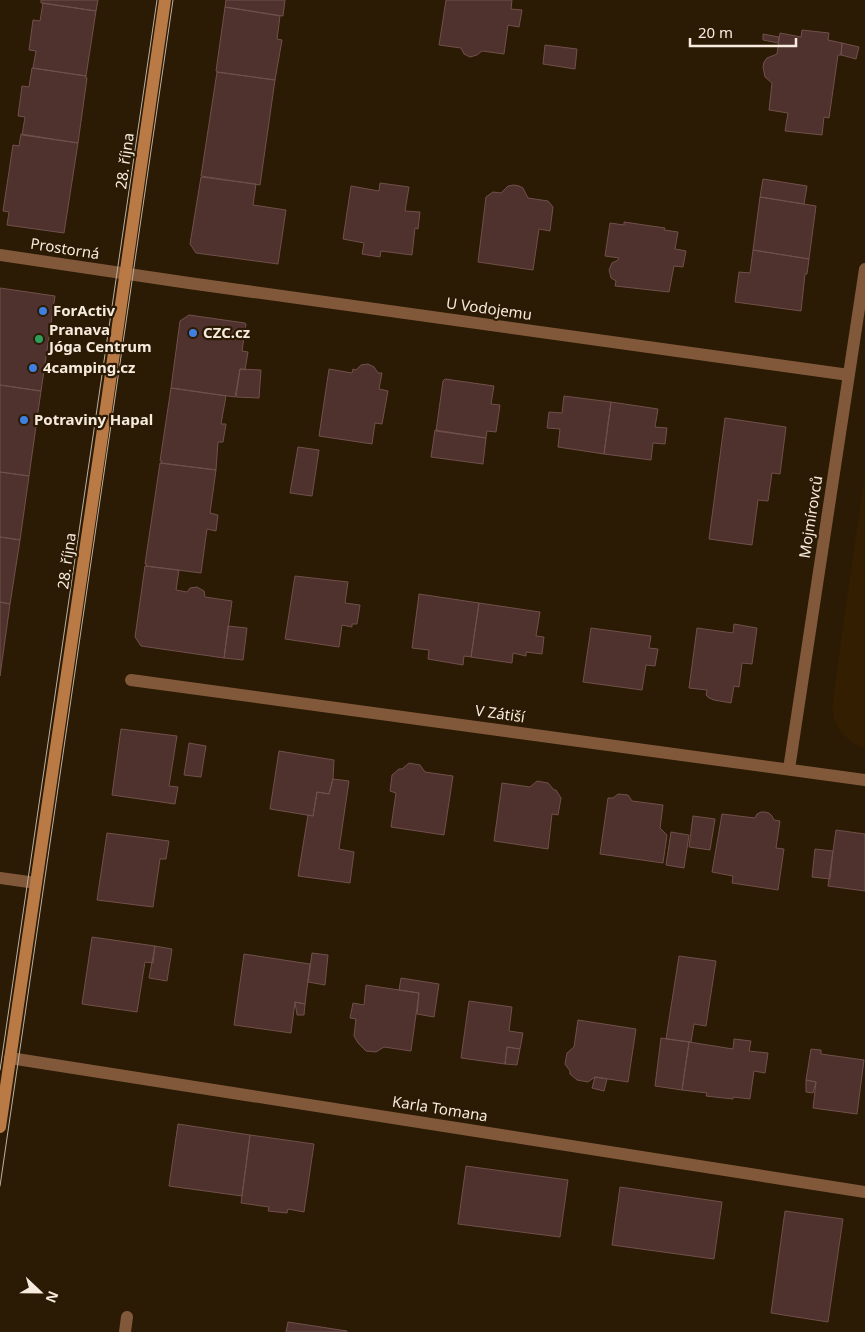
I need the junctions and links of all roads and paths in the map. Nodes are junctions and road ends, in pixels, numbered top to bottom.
1 (164, 0) edge
2 (0, 255) edge
3 (865, 269) edge
4 (124, 274) junction
5 (849, 375) junction
6 (131, 680) dead end
7 (789, 769) junction
8 (865, 780) edge
9 (0, 878) edge
10 (36, 883) junction
11 (10, 1058) junction
12 (0, 1127) edge
13 (865, 1192) edge
14 (127, 1317) dead end
15 (125, 1332) edge

1 - 4 main road, 28. října
2 - 4 street, Prostorná
3 - 5 street, Mojmírovců
4 - 5 street, U Vodojemu
4 - 10 main road, 28. října
5 - 7 street, Mojmírovců
6 - 7 street, V Zátiší
7 - 8 street, V Zátiší
9 - 10 street
10 - 11 main road, 28. října
11 - 12 main road, 28. října
11 - 13 street, Karla Tomana
14 - 15 street

